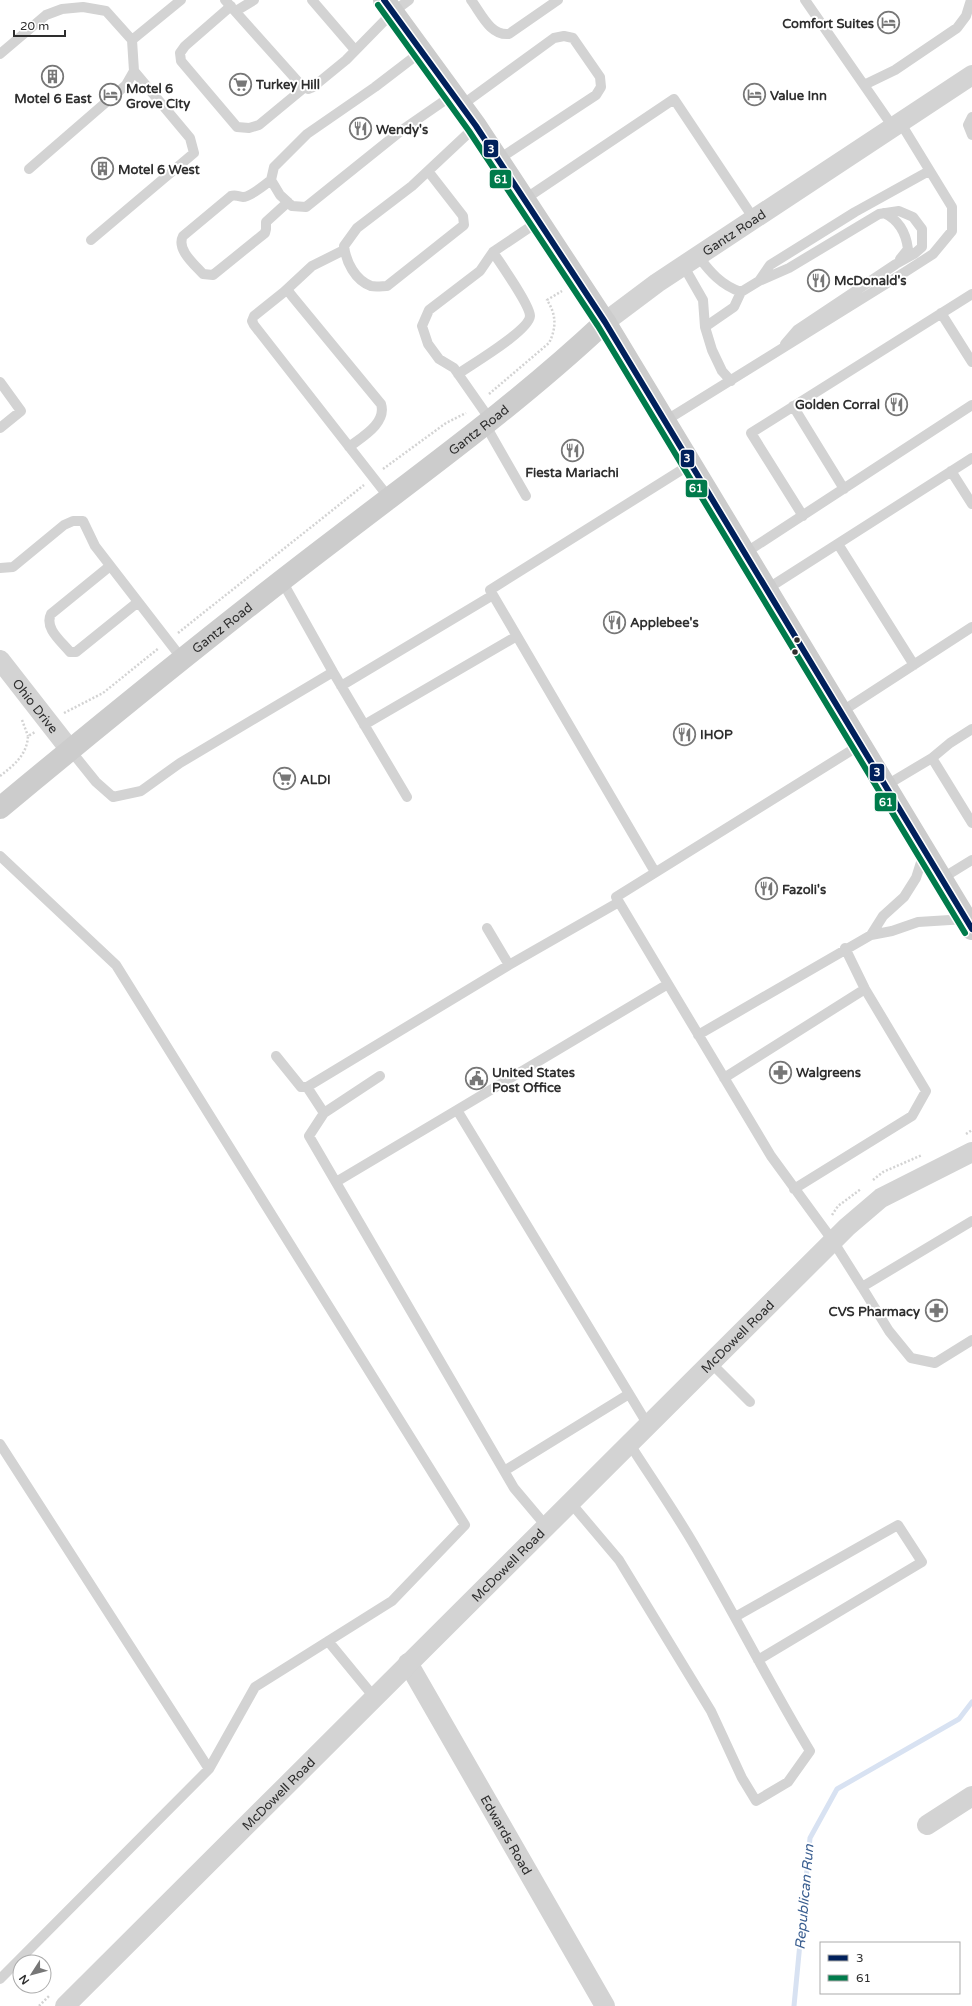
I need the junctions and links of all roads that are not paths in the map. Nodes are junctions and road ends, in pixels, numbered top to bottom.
1 (180, 0) edge
2 (254, 0) edge
3 (312, 0) edge
4 (471, 0) edge
5 (558, 0) edge
6 (805, 0) edge
7 (971, 0) edge
8 (395, 4) edge
9 (231, 6) edge
10 (132, 40) junction
11 (355, 50) junction
12 (422, 51) junction
13 (0, 54) edge
14 (134, 71) junction
15 (972, 75) edge
16 (864, 85) junction
17 (305, 87) junction
18 (458, 100) junction
19 (972, 117) edge
20 (896, 125) junction
21 (476, 126) junction
22 (972, 135) edge
23 (499, 159) junction
24 (29, 169) dead end
25 (428, 170) junction
26 (929, 171) junction
27 (271, 180) junction
28 (525, 199) junction
29 (288, 202) junction
30 (884, 213) junction
31 (754, 219) junction
32 (539, 221) junction
33 (91, 240) dead end
34 (344, 250) junction
35 (493, 252) junction
36 (690, 260) junction
37 (896, 264) junction
38 (759, 281) junction
39 (284, 292) junction
40 (741, 292) junction
41 (972, 294) edge
42 (942, 313) junction
43 (605, 322) junction
44 (705, 327) junction
45 (778, 352) junction
46 (972, 362) edge
47 (458, 374) junction
48 (731, 381) junction
49 (0, 382) edge
50 (972, 405) edge
51 (793, 406) junction
52 (665, 421) junction
53 (489, 423) junction
54 (0, 428) edge
55 (349, 447) junction
56 (972, 458) edge
57 (690, 464) junction
58 (951, 471) junction
59 (844, 489) junction
60 (526, 496) dead end
61 (390, 499) junction
62 (972, 504) edge
63 (803, 516) junction
64 (838, 544) junction
65 (745, 553) junction
66 (110, 566) junction
67 (0, 568) edge
68 (282, 581) junction
69 (766, 589) junction
70 (493, 595) junction
71 (138, 602) junction
72 (972, 627) edge
73 (517, 636) junction
74 (0, 660) edge
75 (184, 660) junction
76 (914, 665) junction
77 (333, 672) junction
78 (341, 686) junction
79 (840, 712) junction
80 (364, 725) junction
81 (972, 730) edge
82 (860, 745) junction
83 (71, 750) junction
84 (932, 758) junction
85 (885, 786) junction
86 (407, 797) dead end
87 (0, 808) edge
88 (970, 816) edge
89 (924, 851) junction
90 (0, 856) edge
91 (972, 860) edge
92 (656, 872) junction
93 (941, 879) junction
94 (619, 902) junction
95 (969, 924) edge
96 (487, 928) dead end
97 (871, 935) junction
98 (845, 948) junction
99 (509, 965) junction
100 (668, 984) junction
101 (866, 989) junction
102 (698, 1035) junction
103 (276, 1056) dead end
104 (380, 1076) dead end
105 (724, 1078) junction
106 (306, 1087) junction
107 (457, 1110) junction
108 (324, 1113) junction
109 (972, 1152) edge
110 (336, 1182) junction
111 (794, 1189) junction
112 (972, 1221) edge
113 (833, 1241) junction
114 (862, 1287) junction
115 (972, 1340) edge
116 (710, 1362) junction
117 (629, 1394) junction
118 (750, 1402) dead end
119 (648, 1425) junction
120 (629, 1443) junction
121 (0, 1444) edge
122 (504, 1471) junction
123 (570, 1502) junction
124 (546, 1526) junction
125 (734, 1617) junction
126 (328, 1641) junction
127 (758, 1660) junction
128 (408, 1663) junction
129 (374, 1697) junction
130 (209, 1769) junction
131 (972, 1796) edge
132 (927, 1825) dead end
133 (0, 1979) edge
134 (65, 2006) edge
135 (605, 2006) edge

1 - 10 lane
2 - 9 lane
3 - 11 lane
4 - 5 lane
6 - 16 lane
7 - 16 lane
8 - 11 lane
8 - 12 main road
9 - 17 lane
9 - 17 lane
10 - 13 lane
10 - 14 lane
11 - 17 lane
12 - 18 main road
12 - 27 lane
14 - 24 lane
14 - 33 lane
15 - 20 street, Gantz Road
16 - 20 lane
18 - 21 main road
18 - 23 lane
18 - 29 lane
19 - 22 lane
20 - 26 lane
20 - 31 street, Gantz Road
21 - 23 main road
21 - 25 lane
23 - 28 main road
25 - 34 lane
25 - 34 lane
26 - 38 lane
26 - 45 lane
27 - 29 lane
27 - 29 lane
28 - 31 lane
28 - 32 main road
30 - 37 lane
30 - 37 lane
30 - 38 lane
31 - 36 street, Gantz Road
32 - 35 lane
32 - 43 main road
34 - 39 lane
35 - 47 lane
35 - 47 lane
36 - 40 lane
36 - 43 street, Gantz Road
36 - 44 lane
37 - 45 lane
38 - 40 lane
39 - 55 lane
39 - 55 lane
40 - 44 lane
41 - 42 lane
42 - 46 lane
42 - 51 lane
43 - 52 main road
43 - 53 main road, Gantz Road
44 - 48 lane
45 - 48 lane
47 - 53 lane
48 - 52 lane
49 - 54 lane
50 - 59 lane
51 - 59 lane
51 - 63 lane
52 - 57 main road
53 - 60 lane
53 - 61 main road, Gantz Road
55 - 61 lane
56 - 58 lane
57 - 65 main road
57 - 70 lane
58 - 62 lane
58 - 64 lane
59 - 63 lane
61 - 68 main road, Gantz Road
63 - 65 lane
64 - 69 lane
64 - 76 lane
65 - 69 main road
66 - 67 lane
66 - 71 lane
66 - 71 lane
68 - 75 main road, Gantz Road
68 - 77 lane
69 - 79 main road
70 - 73 lane
70 - 78 lane
71 - 75 lane
72 - 76 lane
73 - 80 lane
73 - 92 lane
74 - 83 street, Ohio Drive
75 - 83 main road, Gantz Road
76 - 79 lane
77 - 78 lane
77 - 83 lane
78 - 80 lane
79 - 82 main road
80 - 86 lane
81 - 84 lane
82 - 85 main road
82 - 92 lane
83 - 87 main road, Gantz Road
84 - 85 lane
84 - 88 lane
85 - 89 main road
89 - 93 main road
89 - 97 lane
90 - 126 lane
91 - 93 lane
92 - 94 lane
93 - 95 main road
94 - 99 lane
94 - 100 lane
95 - 97 lane
96 - 99 lane
97 - 98 lane
98 - 101 lane
98 - 102 lane
99 - 106 lane
100 - 102 lane
100 - 107 lane
101 - 105 lane
101 - 111 lane
102 - 105 lane
103 - 106 lane
104 - 108 lane
105 - 111 lane
106 - 108 lane
107 - 110 lane
107 - 117 lane
108 - 110 lane
109 - 113 street, McDowell Road
110 - 122 lane
111 - 113 lane
112 - 114 lane
113 - 114 lane
113 - 116 street, McDowell Road
114 - 115 lane
116 - 118 lane
116 - 119 street, McDowell Road
117 - 119 lane
117 - 122 lane
119 - 120 street, McDowell Road
120 - 123 street, McDowell Road
120 - 125 lane
121 - 130 lane
122 - 124 lane
123 - 124 street, McDowell Road
123 - 127 lane
124 - 128 street, McDowell Road
125 - 127 lane
125 - 127 lane
126 - 129 lane
126 - 130 lane
128 - 129 street, McDowell Road
128 - 135 street, Edwards Road
129 - 134 street, McDowell Road
130 - 133 lane
131 - 132 street

